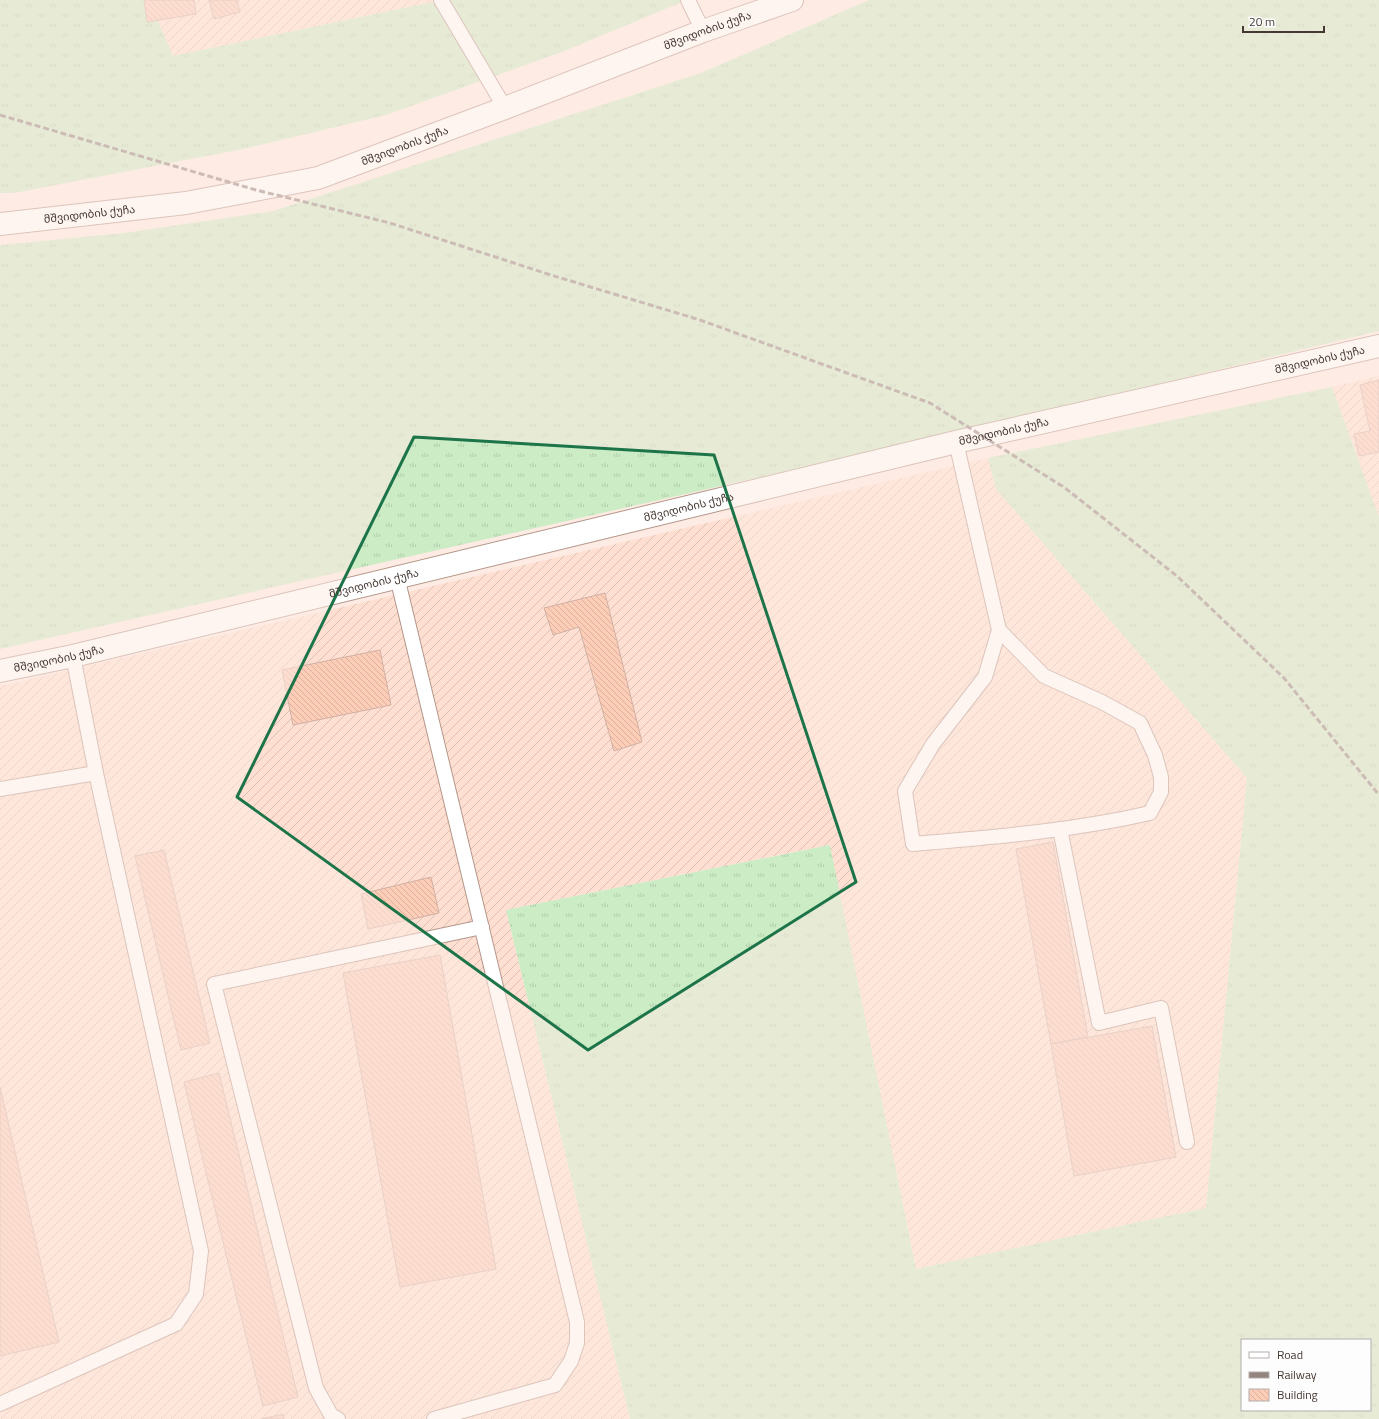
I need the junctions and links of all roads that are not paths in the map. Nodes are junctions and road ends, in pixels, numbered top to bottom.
1 (441, 0) edge
2 (688, 0) edge
3 (792, 0) edge
4 (703, 31) junction
5 (504, 108) junction
6 (0, 224) edge
7 (1379, 346) edge
8 (956, 442) junction
9 (397, 577) junction
10 (999, 630) junction
11 (73, 656) junction
12 (0, 671) edge
13 (96, 773) junction
14 (0, 789) edge
15 (1060, 830) junction
16 (482, 927) junction
17 (1187, 1142) dead end
18 (0, 1404) edge
19 (338, 1419) edge
20 (434, 1419) edge

1 - 5 lane
2 - 4 lane
3 - 4 street, მშვიდობის ქუჩა
4 - 5 street, მშვიდობის ქუჩა
5 - 6 street, მშვიდობის ქუჩა
7 - 8 street, მშვიდობის ქუჩა
8 - 9 street, მშვიდობის ქუჩა
8 - 10 lane
9 - 11 street, მშვიდობის ქუჩა
9 - 16 lane
10 - 15 lane
10 - 15 lane
11 - 12 street, მშვიდობის ქუჩა
11 - 13 lane
13 - 14 lane
13 - 18 lane
15 - 17 lane
16 - 19 lane
16 - 20 lane

